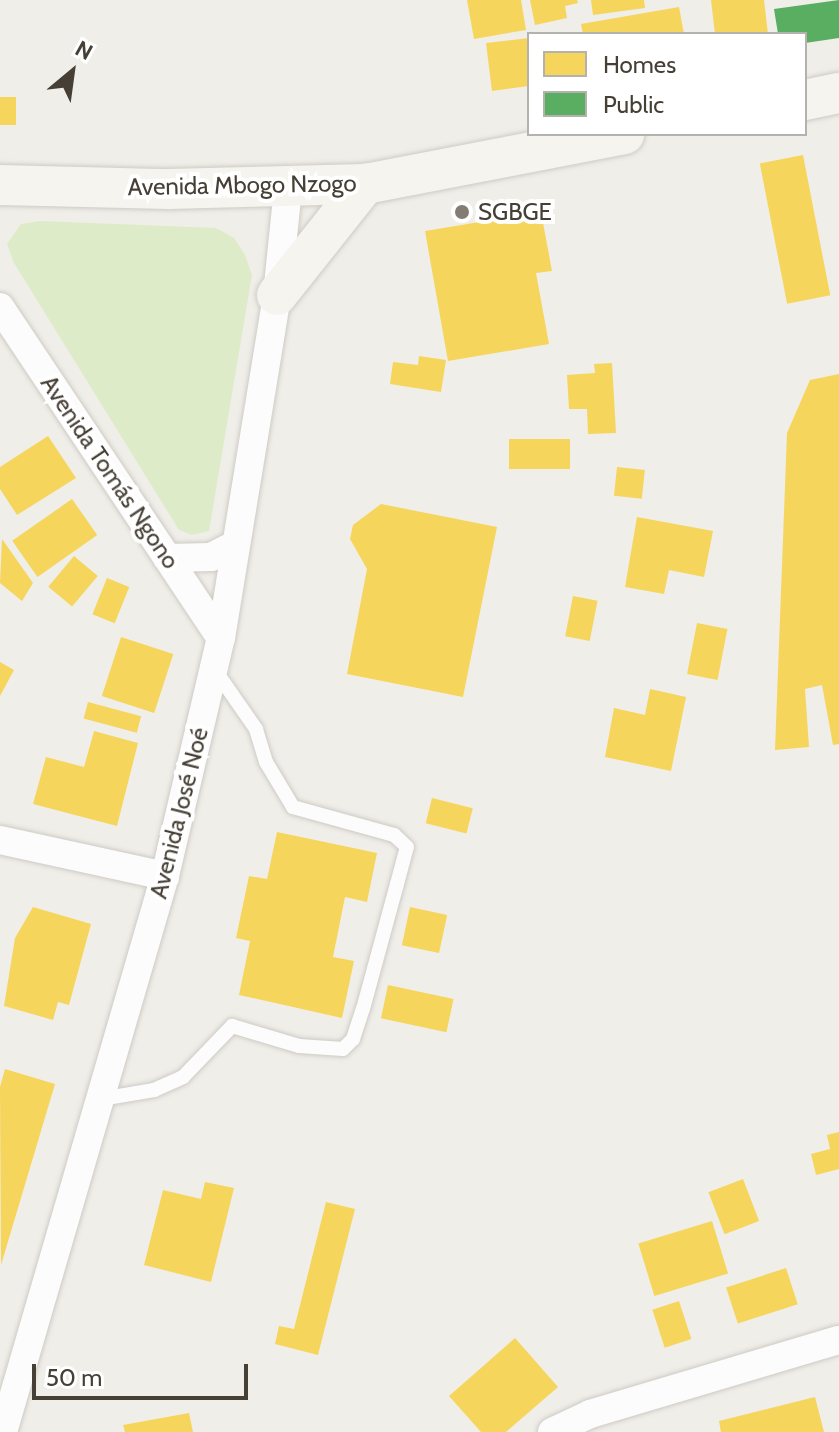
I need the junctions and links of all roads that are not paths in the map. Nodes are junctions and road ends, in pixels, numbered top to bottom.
1 (839, 93) edge
2 (807, 100) edge
3 (614, 136) edge
4 (365, 184) junction
5 (0, 185) edge
6 (288, 188) junction
7 (277, 295) junction
8 (0, 307) edge
9 (236, 544) junction
10 (167, 558) junction
11 (221, 638) junction
12 (214, 668) junction
13 (0, 840) edge
14 (165, 876) junction
15 (101, 1099) junction
16 (839, 1340) edge
17 (6, 1429) edge
18 (552, 1432) edge

1 - 2 main road
3 - 4 main road, Avenida Mbogo Nzogo
4 - 6 main road, Avenida Mbogo Nzogo
4 - 7 main road
5 - 6 main road, Avenida Mbogo Nzogo
6 - 7 street, Avenida José Noé
7 - 9 street, Avenida José Noé
8 - 10 street, Avenida Tomás Ngono
9 - 10 street
9 - 11 street, Avenida José Noé
10 - 11 street, Avenida Tomás Ngono
11 - 12 street, Avenida José Noé
12 - 14 street, Avenida José Noé
12 - 15 lane
13 - 14 street
14 - 15 street, Avenida José Noé
15 - 17 street, Avenida José Noé
16 - 18 street

